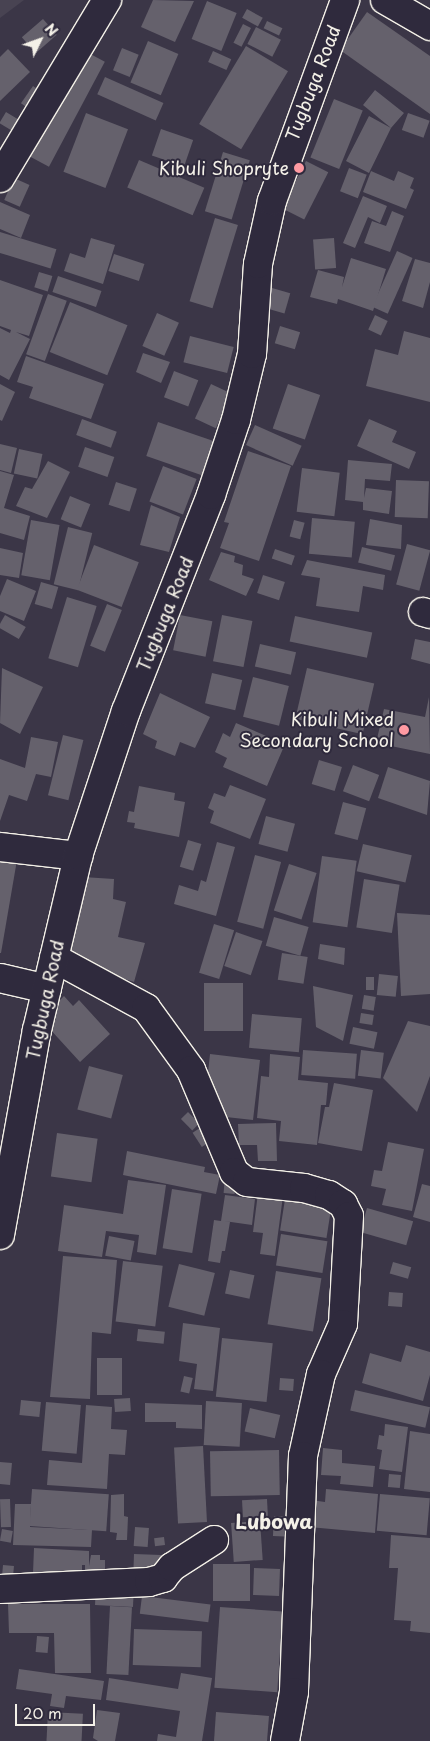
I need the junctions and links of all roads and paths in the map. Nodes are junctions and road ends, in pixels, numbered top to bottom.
1 (107, 0) edge
2 (345, 0) edge
3 (385, 0) edge
4 (430, 26) edge
5 (0, 178) edge
6 (0, 847) edge
7 (78, 856) junction
8 (54, 958) junction
9 (0, 978) edge
10 (47, 989) junction
11 (1, 1223) edge
12 (214, 1540) dead end
13 (0, 1589) edge
14 (285, 1741) edge

1 - 5 street
2 - 7 street, Tugbuga Road
3 - 4 street
6 - 7 street
7 - 8 street, Tugbuga Road
8 - 10 street, Tugbuga Road
8 - 14 street
9 - 10 street
10 - 11 street, Tugbuga Road
12 - 13 street

